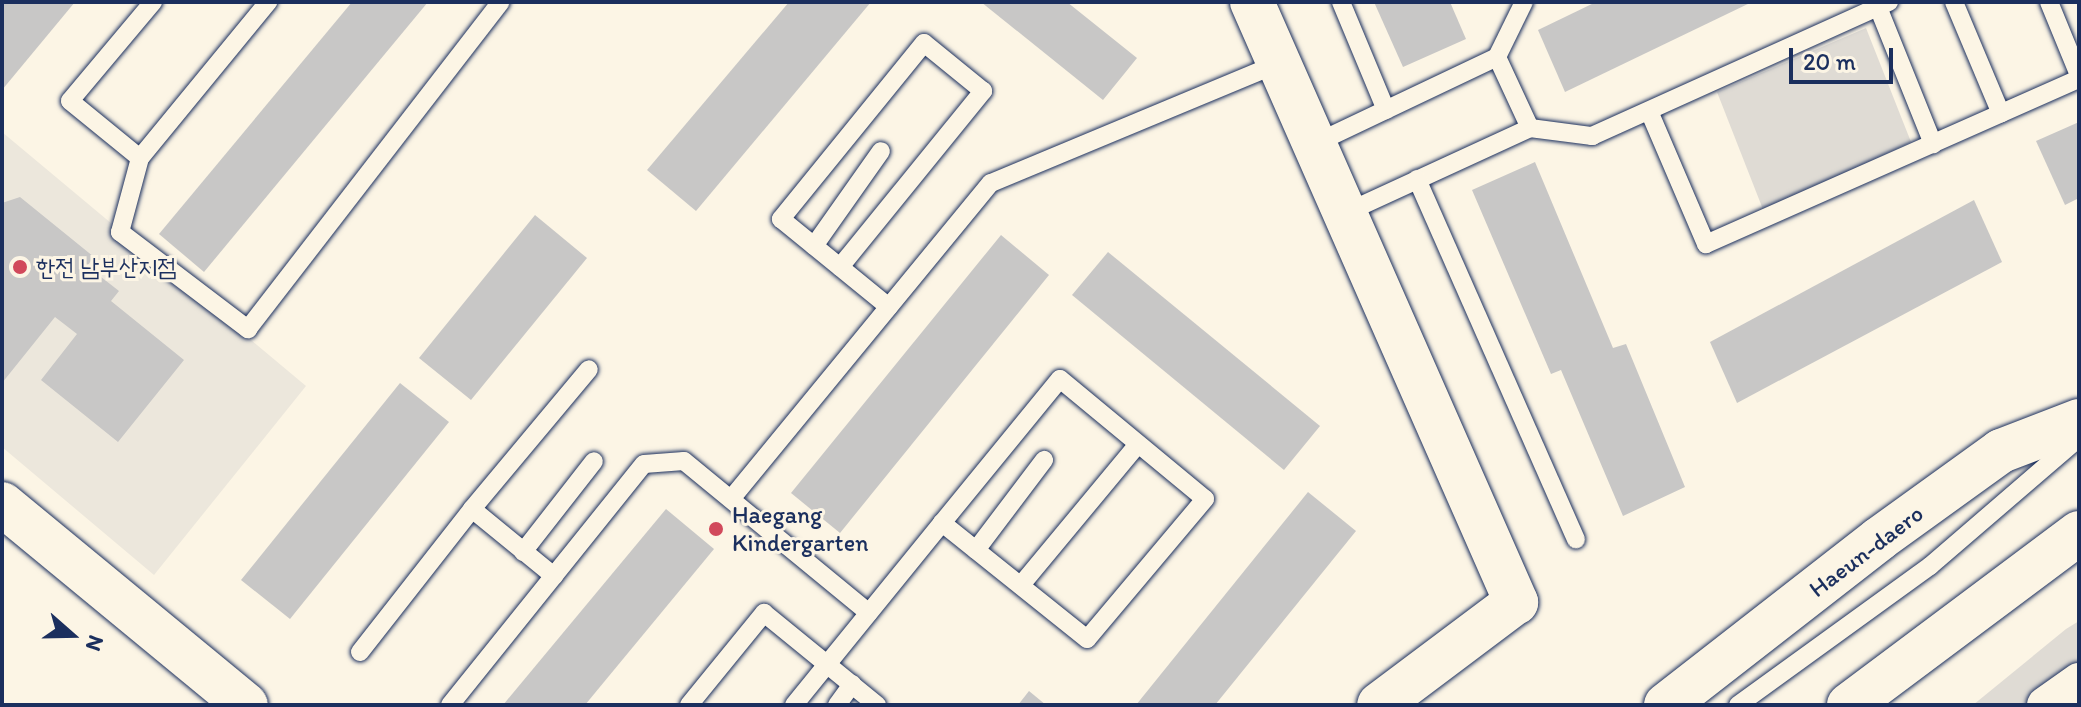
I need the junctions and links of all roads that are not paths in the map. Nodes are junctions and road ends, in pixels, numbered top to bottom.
1 (153, 2) edge
2 (268, 2) edge
3 (501, 2) edge
4 (1252, 2) edge
5 (1341, 2) edge
6 (1524, 2) edge
7 (1954, 2) edge
8 (2049, 2) edge
9 (1883, 4) edge
10 (1497, 57) junction
11 (1279, 63) junction
12 (2079, 77) edge
13 (1386, 110) junction
14 (1649, 111) junction
15 (2001, 114) junction
16 (1530, 128) junction
17 (1314, 144) junction
18 (1933, 144) junction
19 (881, 151) dead end
20 (140, 158) junction
21 (1417, 179) junction
22 (1345, 213) junction
23 (814, 246) junction
24 (840, 267) junction
25 (889, 307) junction
26 (589, 369) dead end
27 (2079, 421) edge
28 (2079, 438) edge
29 (1138, 444) junction
30 (1044, 460) dead end
31 (594, 461) dead end
32 (731, 499) junction
33 (2, 504) edge
34 (472, 509) junction
35 (942, 523) junction
36 (2079, 533) edge
37 (1576, 539) dead end
38 (976, 550) junction
39 (523, 552) junction
40 (554, 576) junction
41 (1021, 585) junction
42 (869, 613) junction
43 (360, 652) dead end
44 (827, 664) junction
45 (2079, 681) edge
46 (852, 684) junction
47 (1864, 693) edge
48 (246, 705) edge
49 (450, 705) edge
50 (689, 705) edge
51 (794, 705) edge
52 (837, 705) edge
53 (877, 705) edge
54 (1379, 705) edge
55 (1666, 705) edge
56 (1738, 705) edge
57 (2045, 705) edge

1 - 20 lane
2 - 20 lane
3 - 20 lane
4 - 11 street
5 - 13 lane
6 - 10 lane
7 - 15 lane
8 - 12 lane
9 - 14 lane
9 - 18 lane
10 - 13 lane
10 - 16 lane
11 - 17 street
11 - 25 lane
12 - 15 lane
13 - 17 lane
14 - 16 lane
14 - 18 lane
15 - 18 lane
16 - 21 lane
17 - 22 street
19 - 23 lane
21 - 22 lane
21 - 37 lane
22 - 54 street
23 - 24 lane
23 - 24 lane
24 - 25 lane
25 - 32 lane
26 - 34 lane
27 - 55 street, Haeun-daero
28 - 56 lane
29 - 35 lane
29 - 41 lane
29 - 41 lane
30 - 38 lane
31 - 39 lane
32 - 40 lane
32 - 42 lane
33 - 48 street
34 - 39 lane
34 - 43 lane
35 - 38 lane
35 - 42 lane
36 - 47 street
38 - 41 lane
39 - 40 lane
40 - 49 lane
42 - 44 lane
44 - 46 lane
44 - 50 lane
44 - 51 lane
45 - 57 street
46 - 52 lane
46 - 53 lane

